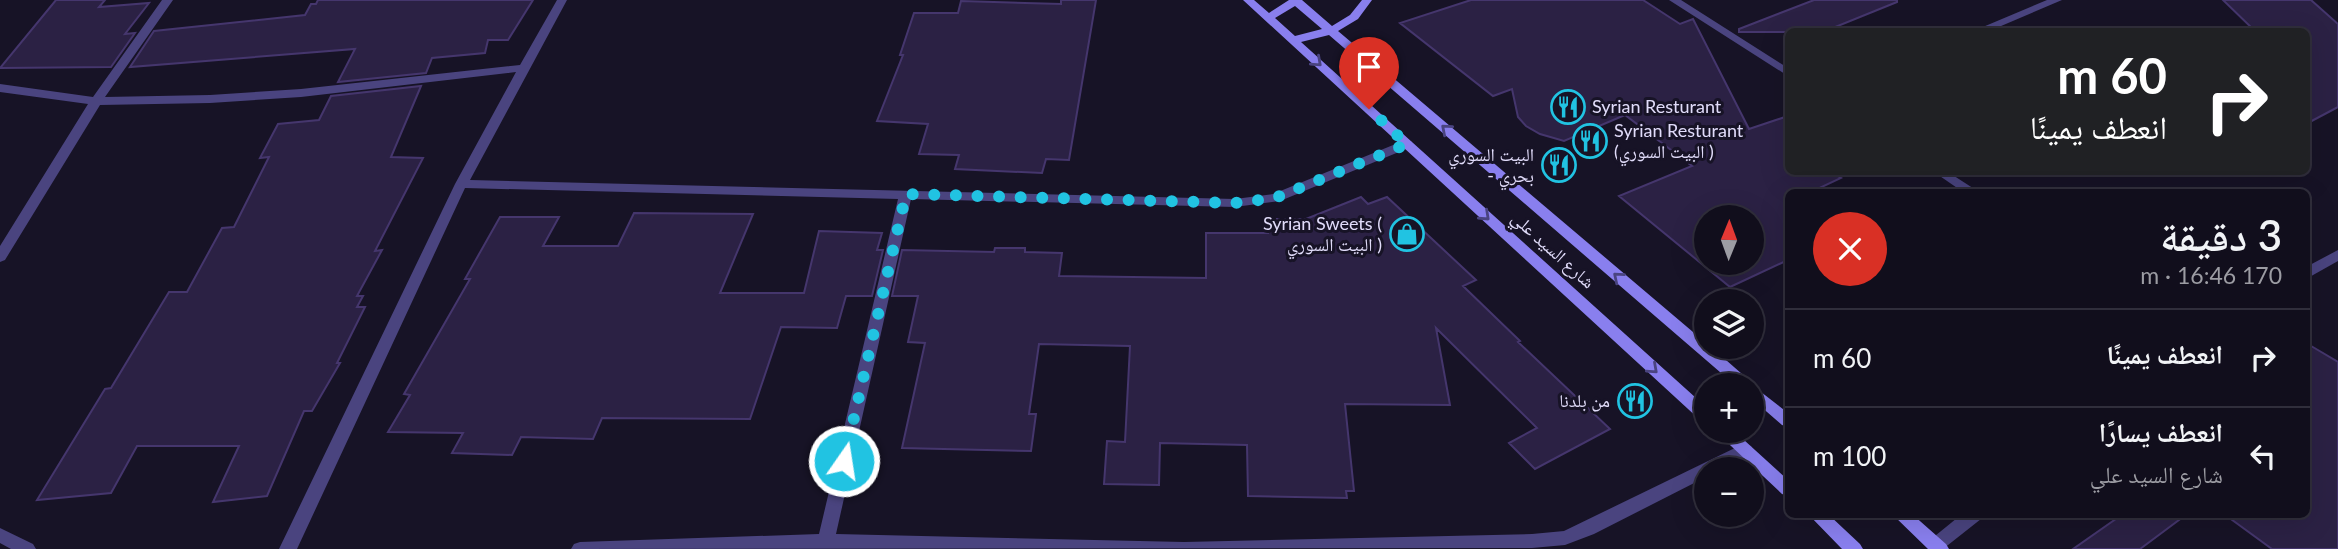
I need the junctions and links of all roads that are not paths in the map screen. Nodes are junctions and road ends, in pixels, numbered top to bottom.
1 (168, 0) edge
2 (562, 0) edge
3 (1248, 0) edge
4 (1296, 0) edge
5 (1367, 0) edge
6 (1674, 0) edge
7 (2057, 0) edge
8 (1268, 18) junction
9 (1986, 28) edge
10 (1331, 31) junction
11 (1293, 40) junction
12 (525, 68) junction
13 (1785, 71) edge
14 (0, 88) edge
15 (96, 101) junction
16 (1407, 144) junction
17 (1945, 175) edge
18 (461, 184) junction
19 (1967, 189) edge
20 (906, 194) junction
21 (2338, 255) edge
22 (0, 257) edge
23 (2310, 272) edge
24 (1731, 373) edge
25 (1764, 401) edge
26 (1694, 405) edge
27 (1785, 418) edge
28 (1737, 443) edge
29 (1745, 450) junction
30 (1731, 457) edge
31 (1694, 475) edge
32 (1785, 486) edge
33 (1820, 518) edge
34 (1905, 518) edge
35 (1971, 518) edge
36 (0, 535) edge
37 (826, 541) junction
38 (684, 547) edge
39 (1938, 547) edge
40 (1279, 548) edge
41 (27, 549) edge
42 (288, 549) edge
43 (580, 549) edge
44 (1854, 549) edge

1 - 15 street
2 - 12 street
3 - 8 main road, شارع السيد علي
4 - 8 main road
4 - 10 main road, شارع السيد علي
5 - 10 main road
6 - 13 street
7 - 9 street
8 - 11 main road, شارع السيد علي
10 - 11 main road
24 -> 10 main road, شارع السيد علي
11 -> 16 main road, شارع السيد علي
12 - 15 street
12 - 18 street
14 - 15 street
15 - 22 street
16 - 20 street
16 -> 26 main road, شارع السيد علي
17 - 19 street
18 - 20 street
18 - 42 street
20 - 37 street
21 - 23 street
25 - 27 main road
28 - 29 main road
29 - 30 street
29 - 32 main road
31 - 40 street
33 - 44 main road
34 - 39 main road
35 - 39 street
36 - 41 street
37 - 38 street
37 - 40 street
38 - 43 street

